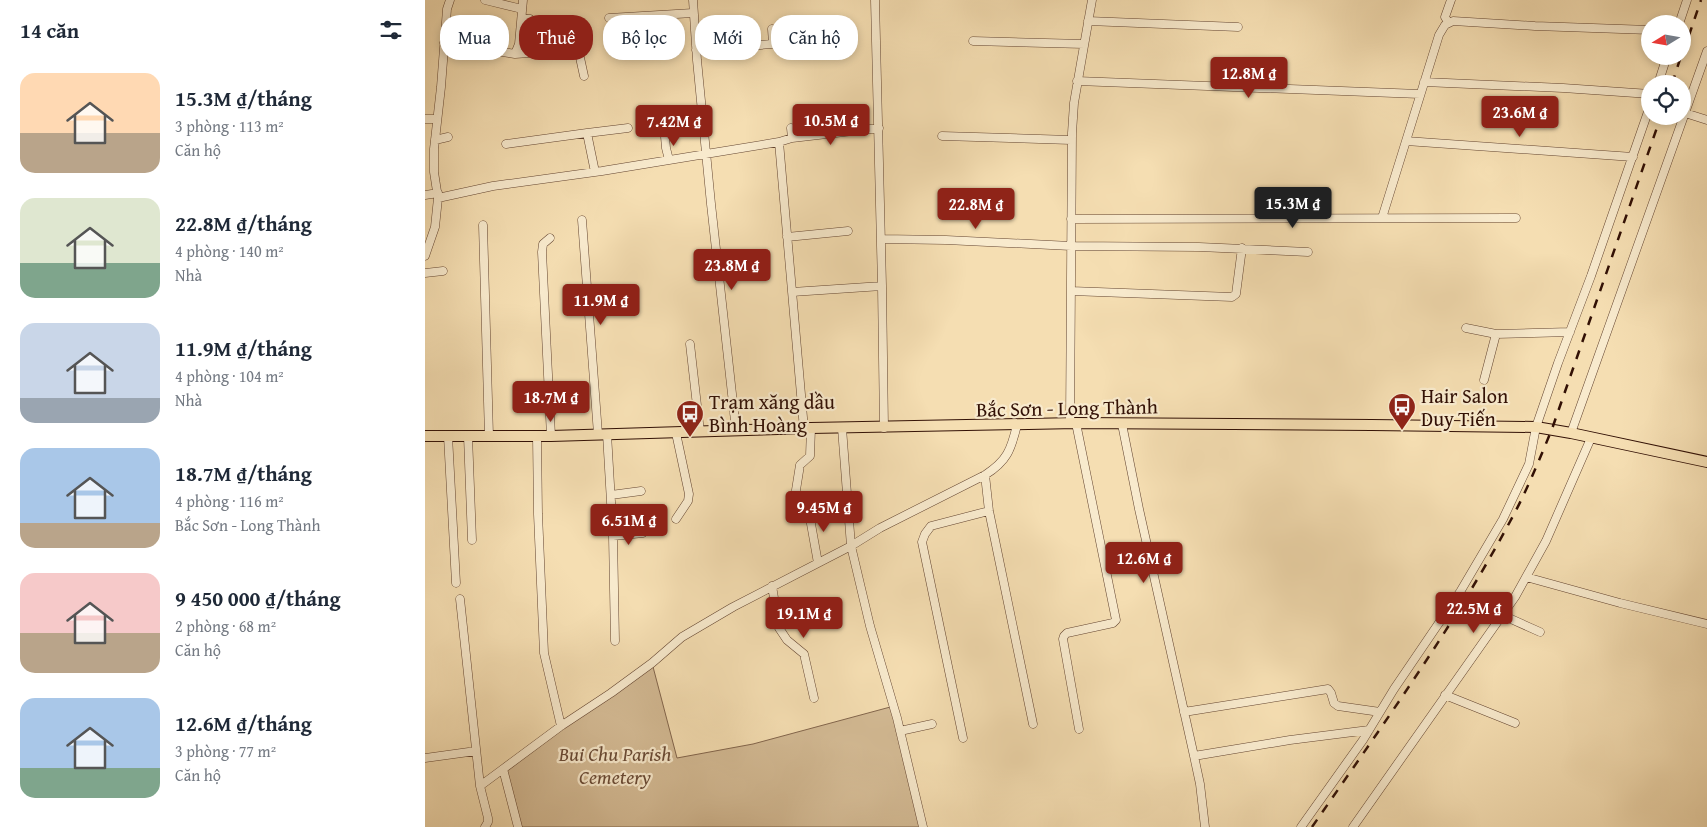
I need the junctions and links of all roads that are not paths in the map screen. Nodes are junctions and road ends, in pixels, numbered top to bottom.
1 (450, 0) edge
2 (485, 0) edge
3 (523, 0) edge
4 (693, 0) edge
5 (875, 0) edge
6 (1092, 0) edge
7 (1451, 0) edge
8 (1687, 0) edge
9 (523, 9) junction
10 (693, 13) junction
11 (448, 15) edge
12 (522, 15) edge
13 (659, 15) edge
14 (1682, 15) edge
15 (1088, 21) junction
16 (1449, 22) junction
17 (1238, 27) dead end
18 (1641, 30) edge
19 (695, 38) edge
20 (973, 41) dead end
21 (519, 44) edge
22 (1084, 44) junction
23 (1707, 51) edge
24 (509, 53) edge
25 (515, 54) junction
26 (442, 60) edge
27 (697, 60) edge
28 (584, 76) dead end
29 (1077, 80) junction
30 (1424, 82) junction
31 (1641, 93) edge
32 (1421, 94) junction
33 (1691, 96) edge
34 (663, 114) dead end
35 (1691, 115) edge
36 (425, 119) edge
37 (437, 119) junction
38 (1707, 120) edge
39 (1644, 125) edge
40 (1681, 125) edge
41 (628, 128) dead end
42 (791, 128) dead end
43 (879, 128) junction
44 (587, 133) junction
45 (942, 136) dead end
46 (448, 137) dead end
47 (792, 138) junction
48 (435, 140) junction
49 (1071, 140) junction
50 (1406, 141) junction
51 (779, 142) junction
52 (506, 144) dead end
53 (707, 153) junction
54 (1633, 157) junction
55 (669, 160) junction
56 (595, 172) junction
57 (425, 195) edge
58 (438, 195) junction
59 (1383, 218) junction
60 (1516, 218) dead end
61 (1071, 219) junction
62 (583, 220) dead end
63 (483, 225) dead end
64 (848, 231) dead end
65 (787, 237) junction
66 (550, 238) dead end
67 (881, 239) junction
68 (1071, 246) junction
69 (1242, 248) junction
70 (1308, 252) dead end
71 (425, 256) edge
72 (443, 270) dead end
73 (425, 273) edge
74 (883, 286) junction
75 (1071, 291) junction
76 (792, 292) junction
77 (1466, 328) dead end
78 (1570, 332) junction
79 (1496, 334) junction
80 (690, 344) dead end
81 (1484, 380) dead end
82 (1073, 424) junction
83 (1122, 424) junction
84 (1017, 426) junction
85 (1536, 427) junction
86 (807, 428) junction
87 (842, 428) junction
88 (884, 428) junction
89 (736, 430) junction
90 (700, 432) junction
91 (676, 433) junction
92 (1571, 433) junction
93 (603, 434) junction
94 (425, 436) edge
95 (449, 436) junction
96 (468, 436) junction
97 (489, 436) junction
98 (537, 436) junction
99 (551, 436) junction
100 (1591, 438) junction
101 (1707, 462) edge
102 (985, 475) junction
103 (796, 490) dead end
104 (641, 491) dead end
105 (611, 495) junction
106 (808, 507) dead end
107 (989, 511) junction
108 (676, 519) dead end
109 (643, 533) dead end
110 (613, 536) junction
111 (472, 540) dead end
112 (851, 546) junction
113 (818, 563) junction
114 (1526, 577) junction
115 (456, 582) dead end
116 (772, 586) junction
117 (460, 599) dead end
118 (1502, 615) junction
119 (1707, 624) edge
120 (1540, 632) dead end
121 (615, 641) dead end
122 (1445, 695) junction
123 (814, 698) dead end
124 (1184, 712) junction
125 (1380, 712) junction
126 (1515, 723) dead end
127 (932, 724) dead end
128 (1033, 724) dead end
129 (561, 726) junction
130 (1079, 729) dead end
131 (1369, 730) junction
132 (901, 731) junction
133 (963, 738) dead end
134 (476, 751) junction
135 (1194, 756) junction
136 (425, 758) edge
137 (503, 769) junction
138 (480, 786) junction
139 (485, 827) edge
140 (518, 827) edge
141 (923, 827) edge
142 (1205, 827) edge
143 (1301, 827) edge
144 (1353, 827) edge

1 - 11 street
2 - 9 street
3 - 9 street
4 - 10 street
5 - 43 street
6 - 15 street
7 - 16 street
8 - 14 street
9 - 12 street
10 - 13 street
10 - 19 street
15 - 17 street
15 - 22 street
16 - 18 street
16 - 30 street
20 - 22 street
21 - 25 street
22 - 29 street
23 - 33 street
24 - 25 street
25 - 28 street
26 - 37 street
27 - 53 street
29 - 32 street
29 - 49 street
30 - 31 street
30 - 32 street
32 - 50 street
34 - 55 street
35 - 38 street
36 - 37 street
37 - 48 street
39 - 54 street
40 - 92 street
41 - 44 street
42 - 47 street
43 - 47 street
43 - 67 street
44 - 52 street
44 - 56 street
45 - 49 street
46 - 48 street
47 - 51 street
48 - 58 street
49 - 61 street
50 - 54 street
50 - 59 street
51 - 53 street
51 - 65 street
53 - 55 street
53 - 89 street
54 - 78 street
55 - 56 street
56 - 58 street
57 - 58 street
58 - 71 street
59 - 60 street
59 - 61 street
61 - 68 street
62 - 93 street
63 - 97 street
64 - 65 street
65 - 76 street
66 - 99 street
67 - 68 street
67 - 74 street
68 - 69 street
68 - 75 street
69 - 70 street
69 - 75 street
72 - 73 street
74 - 76 street
74 - 88 street
75 - 82 street
76 - 86 street
77 - 79 street
78 - 79 street
78 - 85 street
79 - 81 street
80 - 90 street
82 - 83 main road, Bắc Sơn - Long Thành
82 - 84 main road, Bắc Sơn - Long Thành
82 - 130 street
83 - 85 main road, Bắc Sơn - Long Thành
83 - 124 street
84 - 88 main road, Bắc Sơn - Long Thành
84 - 102 street
85 - 92 main road, Bắc Sơn - Long Thành
85 - 125 street
86 - 87 main road, Bắc Sơn - Long Thành
86 - 89 main road, Bắc Sơn - Long Thành
86 - 103 street
87 - 88 main road, Bắc Sơn - Long Thành
87 - 112 street
89 - 90 main road, Bắc Sơn - Long Thành
90 - 91 main road, Bắc Sơn - Long Thành
91 - 93 main road, Bắc Sơn - Long Thành
91 - 108 street
92 - 100 main road, Bắc Sơn - Long Thành
93 - 99 main road, Bắc Sơn - Long Thành
93 - 105 street
94 - 95 main road, Bắc Sơn - Long Thành
95 - 96 main road, Bắc Sơn - Long Thành
95 - 115 street
96 - 97 main road, Bắc Sơn - Long Thành
96 - 111 street
97 - 98 main road, Bắc Sơn - Long Thành
98 - 99 main road, Bắc Sơn - Long Thành
98 - 129 street
100 - 101 main road, Bắc Sơn - Long Thành
100 - 114 street
102 - 107 street
102 - 112 street
104 - 105 street
105 - 110 street
106 - 113 street
107 - 128 street
107 - 133 street
109 - 110 street
110 - 121 street
112 - 113 street
112 - 132 street
113 - 116 street
114 - 118 street
114 - 119 street
116 - 123 street
116 - 129 street
117 - 134 street
118 - 120 street
118 - 122 street
122 - 126 street
122 - 144 street
124 - 125 street
124 - 135 street
125 - 131 street
127 - 132 street
129 - 137 street
131 - 135 street
131 - 143 street
132 - 141 street
134 - 136 street
134 - 138 street
135 - 142 street
137 - 138 street
137 - 140 street
138 - 139 street

